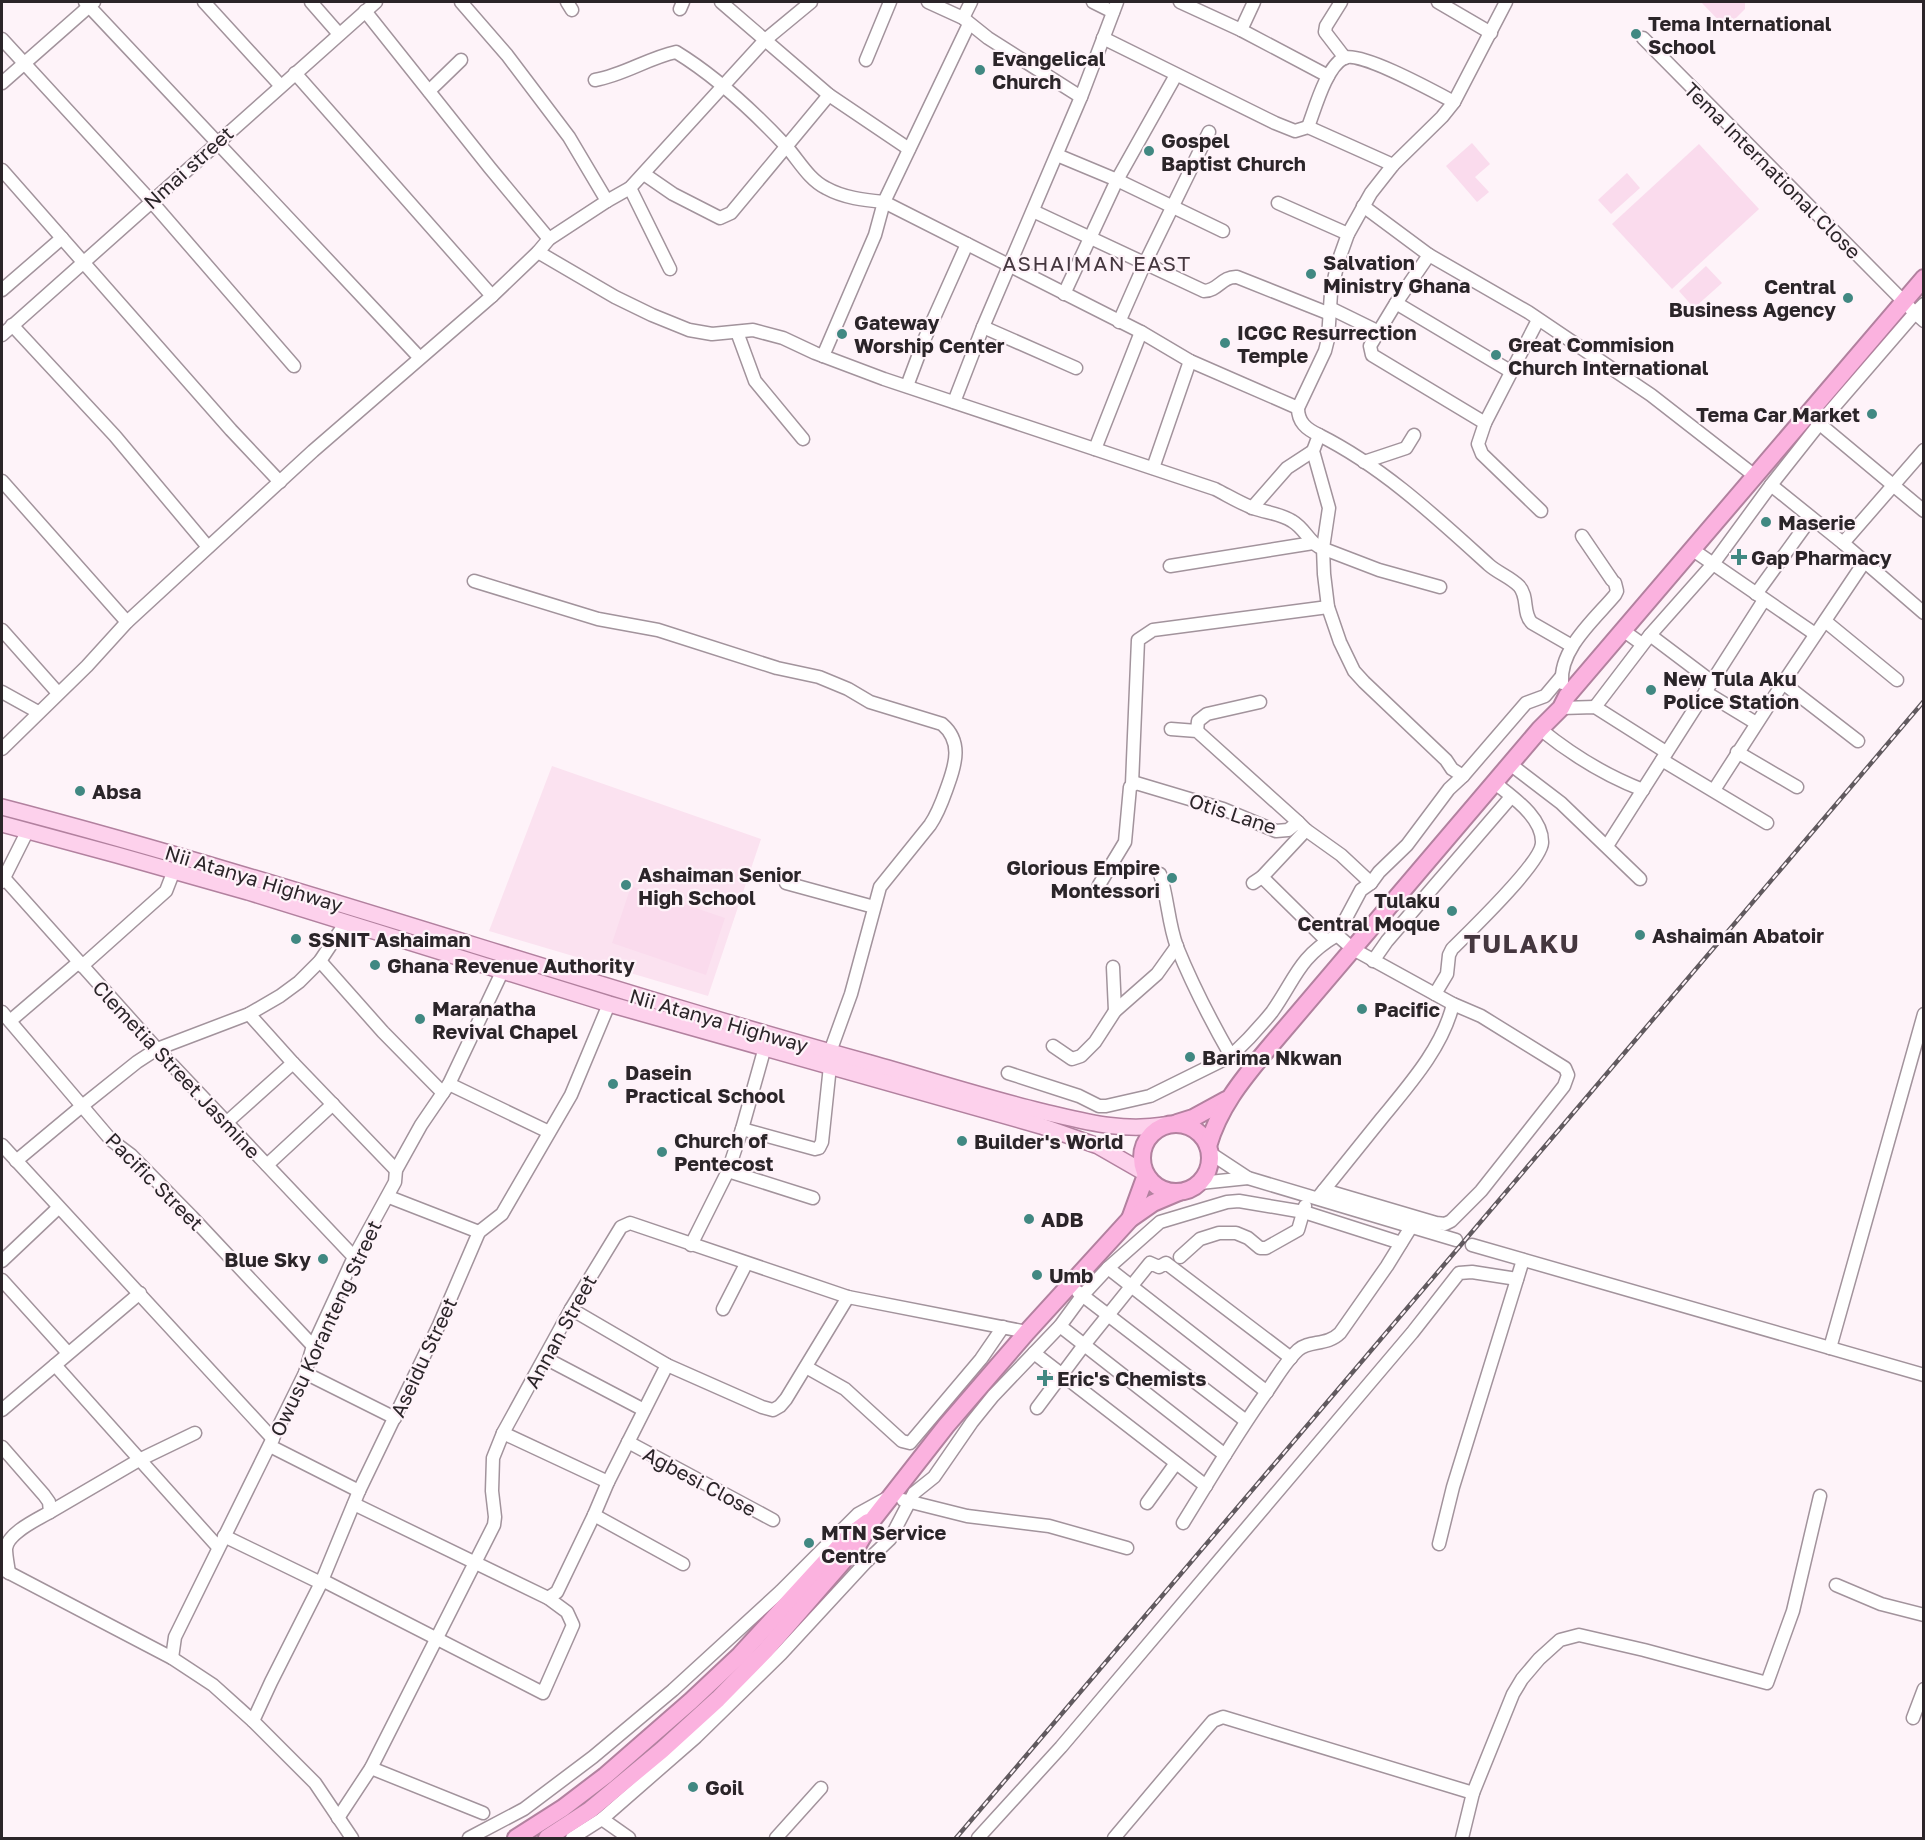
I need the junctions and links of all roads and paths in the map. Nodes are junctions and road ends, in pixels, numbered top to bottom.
1 (204, 2) edge
2 (311, 2) edge
3 (376, 2) edge
4 (461, 2) edge
5 (721, 2) edge
6 (811, 2) edge
7 (890, 2) edge
8 (928, 2) edge
9 (970, 2) edge
10 (1093, 2) edge
11 (1180, 2) edge
12 (1254, 2) edge
13 (1341, 2) edge
14 (1438, 2) edge
15 (1506, 2) edge
16 (90, 3) edge
17 (1115, 7) edge
18 (365, 11) junction
19 (966, 21) junction
20 (1241, 30) junction
21 (1491, 33) junction
22 (339, 34) junction
23 (1103, 38) junction
24 (1642, 38) dead end
25 (2, 39) edge
26 (765, 40) junction
27 (1345, 58) junction
28 (461, 60) dead end
29 (866, 60) dead end
30 (23, 63) junction
31 (295, 73) junction
32 (1176, 75) junction
33 (1328, 76) junction
34 (595, 80) dead end
35 (2, 83) edge
36 (280, 85) junction
37 (723, 85) junction
38 (429, 91) junction
39 (829, 95) junction
40 (1081, 97) junction
41 (1454, 102) junction
42 (1308, 127) junction
43 (1209, 132) dead end
44 (218, 141) junction
45 (786, 146) junction
46 (909, 149) junction
47 (1057, 154) junction
48 (1393, 165) junction
49 (2, 170) edge
50 (644, 174) junction
51 (1117, 180) junction
52 (630, 188) junction
53 (151, 201) junction
54 (607, 201) junction
55 (884, 202) junction
56 (1278, 203) dead end
57 (1364, 207) junction
58 (1173, 208) junction
59 (1033, 211) junction
60 (1222, 231) dead end
61 (1348, 234) junction
62 (62, 238) junction
63 (1089, 238) junction
64 (549, 239) junction
65 (967, 244) junction
66 (538, 252) junction
67 (1429, 255) junction
68 (83, 263) junction
69 (1145, 263) junction
70 (1010, 266) junction
71 (670, 269) dead end
72 (1923, 278) edge
73 (2, 290) edge
74 (1064, 294) junction
75 (492, 296) junction
76 (1396, 303) junction
77 (1916, 310) edge
78 (1330, 311) junction
79 (1538, 320) junction
80 (1119, 322) junction
81 (12, 325) junction
82 (983, 327) junction
83 (737, 332) junction
84 (1141, 332) junction
85 (1379, 332) junction
86 (2, 335) edge
87 (823, 356) junction
88 (419, 357) junction
89 (1190, 361) junction
90 (294, 366) dead end
91 (1076, 368) dead end
92 (1510, 371) junction
93 (907, 386) junction
94 (954, 402) junction
95 (1298, 408) junction
96 (1814, 418) junction
97 (1485, 423) junction
98 (1319, 435) junction
99 (1414, 435) dead end
100 (803, 439) dead end
101 (1095, 449) junction
102 (1923, 450) edge
103 (1313, 451) junction
104 (1364, 462) junction
105 (1153, 468) junction
106 (1755, 476) junction
107 (2, 481) edge
108 (280, 483) junction
109 (1771, 485) junction
110 (1893, 485) junction
111 (1252, 508) junction
112 (1541, 511) dead end
113 (1923, 511) edge
114 (1811, 518) junction
115 (1582, 536) dead end
116 (1842, 543) junction
117 (1318, 546) junction
118 (208, 547) junction
119 (1693, 550) junction
120 (1865, 561) junction
121 (1713, 564) junction
122 (1170, 566) dead end
123 (474, 581) dead end
124 (1440, 587) dead end
125 (1760, 597) junction
126 (1328, 607) junction
127 (1923, 612) edge
128 (1825, 621) junction
129 (127, 622) junction
130 (2, 630) edge
131 (1624, 631) junction
132 (1815, 634) junction
133 (1646, 640) junction
134 (1572, 646) junction
135 (1561, 677) junction
136 (1897, 680) dead end
137 (1783, 683) junction
138 (1708, 687) junction
139 (2, 692) edge
140 (58, 693) junction
141 (1260, 702) dead end
142 (1564, 702) junction
143 (1595, 707) junction
144 (38, 712) junction
145 (1756, 723) junction
146 (1171, 729) dead end
147 (1540, 729) junction
148 (1197, 731) junction
149 (1858, 741) dead end
150 (2, 749) edge
151 (1737, 752) junction
152 (1664, 756) junction
153 (1510, 764) junction
154 (1463, 776) junction
155 (1495, 783) junction
156 (1132, 784) junction
157 (1797, 787) dead end
158 (1643, 790) junction
159 (1714, 790) junction
160 (1511, 797) junction
161 (2, 807) edge
162 (2, 824) edge
163 (1767, 824) dead end
164 (1302, 826) junction
165 (27, 832) junction
166 (1606, 846) junction
167 (165, 868) junction
168 (1160, 874) dead end
169 (1640, 879) dead end
170 (3, 880) edge
171 (268, 881) junction
172 (786, 883) dead end
173 (1371, 883) junction
174 (1099, 885) dead end
175 (263, 897) junction
176 (874, 907) junction
177 (346, 922) junction
178 (1332, 938) junction
179 (1177, 946) junction
180 (1353, 949) junction
181 (320, 960) junction
182 (1373, 961) junction
183 (81, 964) junction
184 (1113, 967) dead end
185 (522, 968) junction
186 (502, 970) junction
187 (1435, 994) junction
188 (609, 1004) junction
189 (1453, 1004) junction
190 (1115, 1011) junction
191 (249, 1014) junction
192 (1923, 1014) edge
193 (6, 1017) edge
194 (1053, 1046) dead end
195 (765, 1047) junction
196 (157, 1049) junction
197 (1231, 1056) junction
198 (830, 1059) junction
199 (293, 1063) junction
200 (1008, 1073) dead end
201 (446, 1089) junction
202 (1229, 1098) junction
203 (333, 1104) junction
204 (82, 1106) junction
205 (1099, 1106) junction
206 (1087, 1122) junction
207 (226, 1123) junction
208 (1171, 1124) junction
209 (742, 1129) junction
210 (549, 1132) junction
211 (2, 1145) edge
212 (1209, 1149) junction
213 (16, 1161) junction
214 (267, 1165) junction
215 (396, 1170) junction
216 (728, 1171) junction
217 (1146, 1174) junction
218 (1248, 1178) junction
219 (1200, 1183) junction
220 (1179, 1192) junction
221 (1316, 1194) junction
222 (389, 1197) junction
223 (813, 1198) dead end
224 (58, 1208) junction
225 (1304, 1212) junction
226 (1130, 1219) junction
227 (1411, 1227) junction
228 (479, 1232) junction
229 (1456, 1240) dead end
230 (1401, 1243) junction
231 (691, 1245) junction
232 (1472, 1245) dead end
233 (354, 1257) junction
234 (1180, 1257) dead end
235 (1523, 1260) junction
236 (2, 1261) edge
237 (746, 1263) junction
238 (1108, 1268) junction
239 (1517, 1279) junction
240 (2, 1280) edge
241 (1130, 1286) junction
242 (1076, 1291) junction
243 (140, 1293) junction
244 (848, 1297) junction
245 (571, 1309) junction
246 (723, 1309) dead end
247 (1107, 1316) junction
248 (1060, 1326) junction
249 (1003, 1327) junction
250 (1027, 1332) junction
251 (1084, 1345) junction
252 (314, 1346) junction
253 (1830, 1348) junction
254 (68, 1353) junction
255 (1034, 1353) junction
256 (1006, 1357) junction
257 (545, 1358) junction
258 (1292, 1358) junction
259 (55, 1365) junction
260 (667, 1365) junction
261 (806, 1367) junction
262 (305, 1373) junction
263 (1061, 1374) junction
264 (1923, 1376) edge
265 (1267, 1392) junction
266 (1037, 1408) dead end
267 (2, 1410) edge
268 (644, 1410) junction
269 (395, 1418) junction
270 (1246, 1421) junction
271 (195, 1433) dead end
272 (503, 1433) junction
273 (271, 1442) junction
274 (628, 1442) junction
275 (2, 1447) edge
276 (1225, 1455) junction
277 (139, 1460) junction
278 (1176, 1463) junction
279 (608, 1482) junction
280 (1206, 1486) junction
281 (359, 1491) junction
282 (891, 1496) junction
283 (1820, 1496) dead end
284 (908, 1501) junction
285 (1147, 1503) dead end
286 (354, 1504) junction
287 (50, 1512) junction
288 (594, 1515) junction
289 (874, 1518) junction
290 (773, 1520) dead end
291 (1183, 1523) dead end
292 (221, 1542) junction
293 (1439, 1544) dead end
294 (1127, 1548) dead end
295 (476, 1564) junction
296 (683, 1564) dead end
297 (5, 1571) edge
298 (321, 1582) junction
299 (1836, 1585) dead end
300 (548, 1598) junction
301 (1923, 1615) edge
302 (436, 1638) junction
303 (172, 1658) junction
304 (1923, 1689) edge
305 (1913, 1718) dead end
306 (254, 1721) junction
307 (371, 1768) junction
308 (821, 1788) dead end
309 (1473, 1793) junction
310 (483, 1813) dead end
311 (338, 1818) junction
312 (602, 1819) junction
313 (352, 1839) edge
314 (469, 1839) edge
315 (516, 1839) edge
316 (547, 1839) edge
317 (572, 1839) edge
318 (629, 1839) edge
319 (776, 1839) edge
320 (978, 1839) edge
321 (1114, 1839) edge
322 (1462, 1839) edge

1 - 36 street
2 - 22 street
3 - 18 street, Nmai street
4 - 54 street
5 - 26 street
6 - 26 street
7 - 29 street
8 - 19 street
9 - 19 street
10 - 17 street
11 - 20 street
12 - 20 street
13 - 27 street
14 - 21 street
15 - 21 street
16 - 30 street
16 - 44 street
17 - 23 street
18 - 22 street, Nmai street
18 - 38 street
19 - 40 street
19 - 46 street
20 - 33 street
21 - 41 street
22 - 31 street, Nmai street
23 - 32 street
23 - 40 street
24 - 77 street, Tema International Close
25 - 30 street
26 - 37 street
26 - 39 street
27 - 33 street
27 - 41 street
28 - 38 street
30 - 35 street
30 - 53 street
31 - 36 street, Nmai street
31 - 75 street
32 - 42 street
32 - 51 street
33 - 42 street
34 - 37 street
36 - 44 street, Nmai street
37 - 45 street
37 - 50 street
38 - 64 street
39 - 45 street
39 - 46 street
40 - 47 street
41 - 48 street
42 - 48 street
43 - 58 street
44 - 53 street, Nmai street
44 - 88 street
45 - 50 street
45 - 55 street
46 - 55 street
47 - 51 street
47 - 59 street
48 - 57 street
49 - 62 street
50 - 52 street
51 - 58 street
51 - 63 street
52 - 54 street
52 - 71 street
53 - 68 street, Nmai street
53 - 90 street
54 - 64 street
55 - 65 street
55 - 87 street
56 - 61 street
57 - 61 street
57 - 67 street
58 - 60 street
58 - 69 street
59 - 63 street
59 - 70 street
61 - 78 street
62 - 68 street
62 - 73 street
63 - 69 street
63 - 74 street
64 - 66 street
65 - 70 street
65 - 93 street
66 - 75 street
66 - 83 street
67 - 76 street
67 - 79 street
68 - 81 street, Nmai street
68 - 108 street
69 - 78 street
69 - 80 street
70 - 74 street
70 - 82 street
72 - 77 highway
74 - 80 street
75 - 88 street
76 - 85 street
76 - 92 street
77 - 96 highway
78 - 85 street
78 - 95 street
79 - 92 street
79 - 106 street
80 - 84 street
81 - 86 street, Nmai street
81 - 118 street
82 - 91 street
82 - 94 street
83 - 87 street
83 - 100 street
84 - 89 street
84 - 101 street
85 - 97 street
87 - 93 street
88 - 108 street
89 - 95 street
89 - 105 street
92 - 97 street
93 - 94 street
94 - 101 street
95 - 98 street
96 - 106 highway
96 - 109 street
96 - 110 street
97 - 112 street
98 - 103 street
98 - 104 street
99 - 104 street
101 - 105 street
102 - 110 street
103 - 111 street
103 - 117 street
104 - 134 street
105 - 111 street
106 - 119 highway
107 - 129 street
108 - 118 street
109 - 114 street
109 - 121 street
110 - 113 street
110 - 116 street
111 - 117 street
114 - 116 street
114 - 125 street
115 - 134 street
116 - 120 street
117 - 122 street
117 - 124 street
117 - 126 street
118 - 129 street
119 - 121 street
119 - 131 highway
120 - 127 street
120 - 128 street
121 - 125 street
121 - 133 street
123 - 176 street
125 - 132 street
125 - 138 street
126 - 154 street
126 - 156 street
128 - 132 street
128 - 136 street
129 - 140 street
130 - 140 street
131 - 133 street
131 - 142 highway
132 - 137 street
133 - 138 street
133 - 143 street
134 - 135 street
135 - 142 street
135 - 154 street
137 - 145 street
137 - 149 street
138 - 145 street
138 - 152 street
139 - 144 street
140 - 144 street
141 - 148 street
142 - 143 street
142 - 147 highway
143 - 152 street
144 - 150 street
145 - 151 street
146 - 148 street
147 - 153 highway
147 - 158 street
148 - 164 street
151 - 157 street
151 - 159 street
152 - 158 street
152 - 159 street
153 - 155 highway
153 - 166 street
154 - 173 street
155 - 160 street
155 - 180 highway
156 - 164 street, Otis Lane
156 - 174 street
158 - 166 street
159 - 163 street
160 - 182 street
160 - 187 street
161 - 171 main road, Nii Atanya Highway
162 - 165 main road
164 - 173 street
164 - 178 street
165 - 167 main road
165 - 170 street
166 - 169 street
167 - 175 main road
167 - 183 street
168 - 179 street
170 - 183 street, Clemetia Street Jasmine
171 - 175 main road
171 - 185 main road, Nii Atanya Highway
172 - 176 street
173 - 178 street
175 - 177 main road
176 - 198 street
177 - 181 street
177 - 186 main road
178 - 180 street
178 - 197 street
179 - 190 street
179 - 197 street
180 - 182 street
180 - 202 highway
181 - 191 street
181 - 201 street
182 - 187 street
183 - 193 street
183 - 196 street, Clemetia Street Jasmine
184 - 190 street
185 - 186 main road
185 - 188 main road
185 - 198 main road, Nii Atanya Highway
186 - 201 street, Owusu Koranteng Street
187 - 189 street
188 - 195 main road
188 - 210 street, Aseidu Street
189 - 221 street
189 - 221 street
190 - 194 street
191 - 196 street
191 - 199 street
192 - 253 street
193 - 204 street, Pacific Street
195 - 198 main road
195 - 209 street
196 - 204 street
196 - 207 street, Clemetia Street Jasmine
197 - 205 street
198 - 206 main road, Nii Atanya Highway
198 - 209 street
198 - 217 main road
199 - 203 street
199 - 207 street
200 - 205 street
201 - 210 street
201 - 215 street, Owusu Koranteng Street
202 - 208 highway
202 - 212 highway
203 - 214 street
203 - 215 street
204 - 213 street
204 - 252 street, Pacific Street
205 - 206 street
206 - 208 main road, Nii Atanya Highway
207 - 214 street, Clemetia Street Jasmine
208 - 212 highway
208 - 217 highway
209 - 216 street
210 - 228 street, Aseidu Street
211 - 213 street
212 - 218 street
212 - 219 highway
213 - 224 street
214 - 233 street, Clemetia Street Jasmine
215 - 222 street, Owusu Koranteng Street
216 - 223 street
216 - 231 street
217 - 220 highway
217 - 226 highway
218 - 219 street
218 - 221 street
219 - 220 highway
220 - 226 highway
221 - 225 street
221 - 227 street
222 - 228 street
222 - 233 street, Owusu Koranteng Street
224 - 236 street
224 - 243 street
225 - 230 street
225 - 234 street
225 - 238 street
226 - 242 highway
227 - 229 street
227 - 230 street
228 - 269 street, Aseidu Street
230 - 258 street
231 - 237 street, Annan Street
231 - 245 street, Annan Street
232 - 235 street
233 - 252 street, Owusu Koranteng Street
235 - 239 street
235 - 253 street
237 - 244 street, Annan Street
237 - 246 street
238 - 241 street
238 - 242 street
239 - 293 street
239 - 320 street
240 - 254 street
241 - 247 street
241 - 258 street
241 - 265 street
242 - 247 street
242 - 248 street
242 - 250 highway
243 - 254 street
243 - 273 street
244 - 249 street, Annan Street
244 - 261 street
245 - 257 street, Annan Street
245 - 260 street
247 - 251 street
247 - 270 street
248 - 251 street
248 - 255 street
249 - 250 street, Annan Street
249 - 256 street
249 - 261 street
250 - 256 highway
251 - 263 street
251 - 276 street
252 - 262 street, Owusu Koranteng Street
253 - 264 street
254 - 259 street
255 - 263 street
255 - 284 street
256 - 282 highway
257 - 268 street
257 - 272 street, Annan Street
258 - 265 street
259 - 267 street
259 - 277 street
260 - 261 street
260 - 268 street
262 - 269 street
262 - 273 street, Owusu Koranteng Street
263 - 266 street
263 - 278 street
265 - 270 street
268 - 274 street
269 - 281 street, Aseidu Street
270 - 276 street
271 - 277 street
272 - 279 street
272 - 295 street, Annan Street
273 - 281 street
273 - 292 street, Owusu Koranteng Street
274 - 279 street
274 - 290 street, Agbesi Close
275 - 287 street
276 - 280 street
277 - 287 street
277 - 292 street
278 - 280 street
278 - 285 street
279 - 288 street
280 - 291 street
281 - 286 street, Aseidu Street
282 - 284 street
282 - 289 highway
282 - 314 street
283 - 309 street
284 - 294 street
284 - 312 street
286 - 295 street
286 - 298 street, Aseidu Street
287 - 297 street
288 - 296 street
288 - 300 street
289 - 315 highway
289 - 316 highway
292 - 298 street
292 - 303 street, Owusu Koranteng Street
295 - 300 street
295 - 302 street, Annan Street
297 - 303 street
298 - 302 street
298 - 306 street, Aseidu Street
299 - 301 street
300 - 302 street
302 - 307 street, Annan Street
303 - 306 street
304 - 305 street
306 - 311 street
307 - 310 street
307 - 311 street, Annan Street
308 - 319 street
309 - 321 street
309 - 322 street
311 - 313 street
312 - 317 street
312 - 318 street

